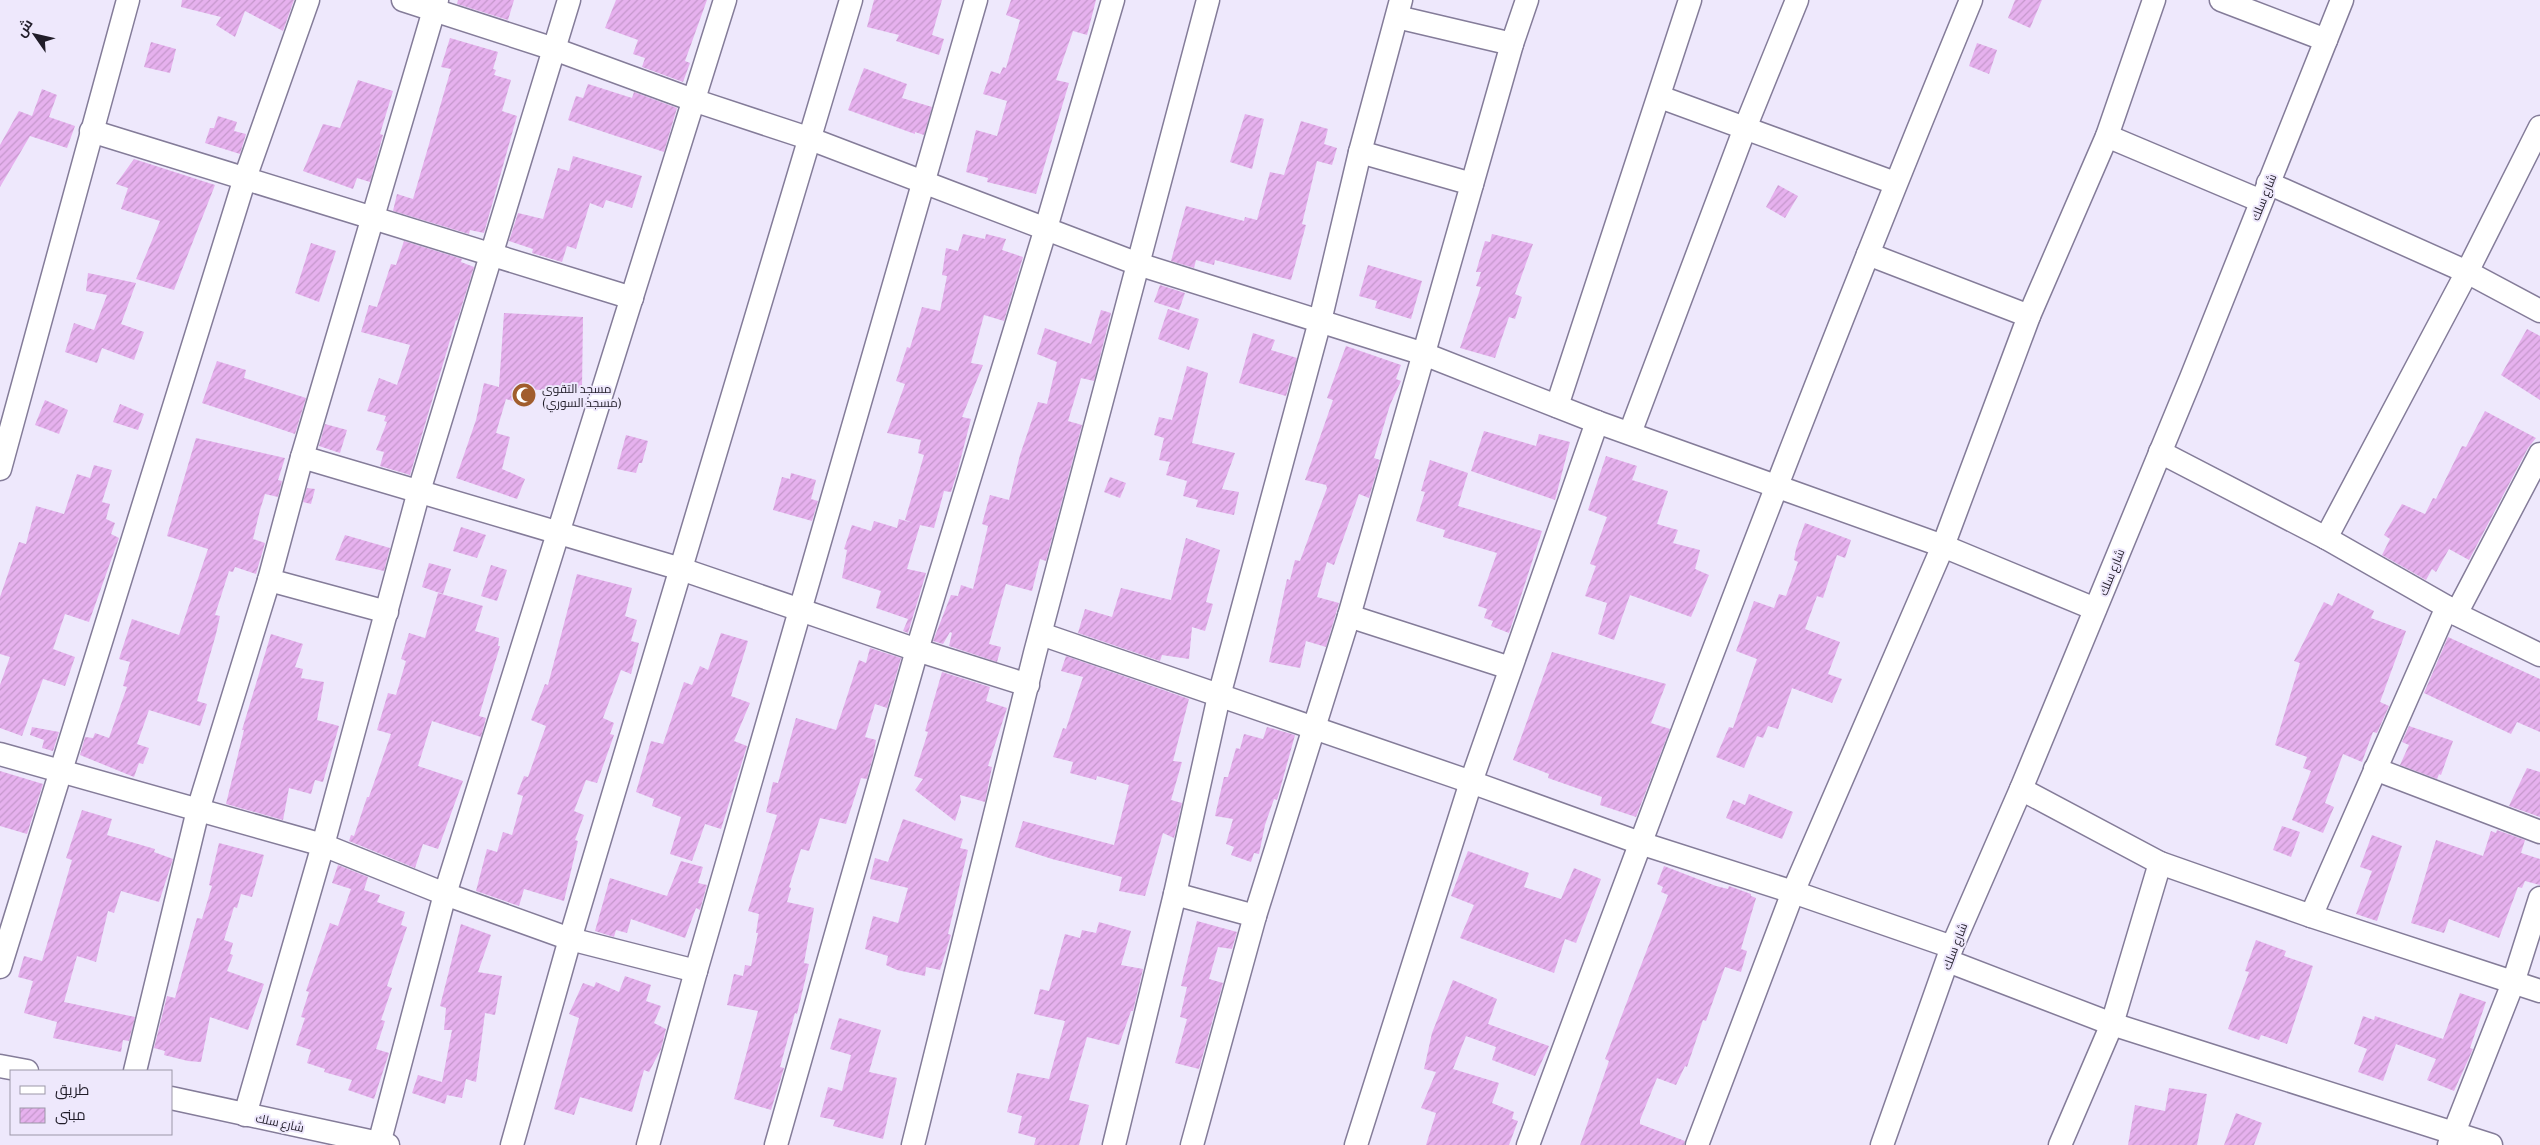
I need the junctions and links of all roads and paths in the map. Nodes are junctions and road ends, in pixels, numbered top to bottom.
1 (128, 0) edge
2 (308, 0) edge
3 (403, 0) edge
4 (569, 0) edge
5 (724, 0) edge
6 (851, 0) edge
7 (976, 0) edge
8 (1113, 0) edge
9 (1208, 0) edge
10 (1527, 0) edge
11 (1690, 0) edge
12 (1797, 0) edge
13 (1971, 0) edge
14 (2154, 0) edge
15 (2222, 0) edge
16 (2342, 0) edge
17 (435, 5) edge
18 (1399, 8) edge
19 (2326, 40) junction
20 (1512, 44) junction
21 (554, 49) junction
22 (1660, 97) junction
23 (693, 100) junction
24 (2540, 127) edge
25 (1745, 128) junction
26 (91, 131) junction
27 (2107, 136) junction
28 (808, 138) junction
29 (1360, 152) junction
30 (245, 178) junction
31 (924, 182) junction
32 (1895, 183) junction
33 (1472, 184) junction
34 (2265, 192) junction
35 (373, 217) junction
36 (1046, 228) junction
37 (492, 254) junction
38 (1868, 254) junction
39 (1138, 264) junction
40 (2468, 272) junction
41 (632, 298) junction
42 (2540, 311) edge
43 (2029, 316) junction
44 (1320, 321) junction
45 (1424, 354) junction
46 (1557, 406) junction
47 (1597, 422) junction
48 (1630, 433) junction
49 (4, 440) edge
50 (2160, 452) junction
51 (2540, 454) edge
52 (302, 457) junction
53 (0, 469) edge
54 (1777, 487) junction
55 (419, 491) junction
56 (558, 534) junction
57 (2326, 538) junction
58 (1943, 546) junction
59 (681, 569) junction
60 (269, 580) junction
61 (2095, 609) junction
62 (801, 610) junction
63 (2452, 610) junction
64 (387, 612) junction
65 (1349, 616) junction
66 (1041, 634) junction
67 (917, 650) junction
68 (2540, 655) edge
69 (1510, 668) junction
70 (1028, 685) junction
71 (1220, 696) junction
72 (1312, 729) junction
73 (0, 754) edge
74 (2374, 769) junction
75 (60, 772) junction
76 (1471, 782) junction
77 (2021, 789) junction
78 (198, 810) junction
79 (2540, 832) edge
80 (1640, 843) junction
81 (323, 845) junction
82 (2160, 863) junction
83 (1793, 892) junction
84 (445, 894) junction
85 (1175, 894) junction
86 (2540, 898) edge
87 (1255, 916) junction
88 (2311, 916) junction
89 (570, 939) junction
90 (1950, 954) junction
91 (0, 967) edge
92 (696, 971) junction
93 (2513, 983) junction
94 (2540, 991) edge
95 (2112, 1024) junction
96 (0, 1066) edge
97 (22, 1070) edge
98 (135, 1070) edge
99 (172, 1098) edge
100 (245, 1115) junction
101 (2451, 1138) edge
102 (384, 1144) edge
103 (1888, 1144) edge
104 (512, 1145) edge
105 (648, 1145) edge
106 (776, 1145) edge
107 (913, 1145) edge
108 (1114, 1145) edge
109 (1192, 1145) edge
110 (1356, 1145) edge
111 (1528, 1145) edge
112 (1697, 1145) edge
113 (2060, 1145) edge
114 (2491, 1145) edge

1 - 26 street
2 - 30 street
3 - 17 street
4 - 21 street
5 - 23 street
6 - 28 street
7 - 31 street
8 - 36 street
9 - 39 street
10 - 20 street
11 - 22 street
12 - 25 street
13 - 32 street
14 - 27 street
15 - 19 street
16 - 19 street, شارع سلك
17 - 21 street
17 - 35 street
18 - 20 street
18 - 29 street
19 - 34 street, شارع سلك
20 - 33 street
21 - 23 street
21 - 37 street
22 - 25 street
22 - 46 street
23 - 28 street
23 - 41 street
24 - 40 street
25 - 32 street
25 - 48 street
26 - 30 street
26 - 49 street
27 - 34 street
27 - 43 street
28 - 31 street
28 - 59 street
29 - 33 street
29 - 44 street
30 - 35 street
30 - 75 street
31 - 36 street
31 - 62 street
32 - 38 street
33 - 45 street
34 - 40 street
34 - 50 street, شارع سلك
35 - 37 street
35 - 52 street
36 - 39 street
36 - 67 street
37 - 41 street
37 - 55 street
38 - 43 street
38 - 54 street
39 - 44 street
39 - 66 street
40 - 42 street
40 - 57 street
41 - 56 street
43 - 58 street
44 - 45 street
44 - 71 street
45 - 46 street
45 - 65 street
46 - 47 street
47 - 48 street
47 - 69 street
48 - 54 street
49 - 53 street
50 - 57 street
50 - 61 street, شارع سلك
51 - 63 street
52 - 55 street
52 - 60 street
54 - 58 street
54 - 80 street
55 - 56 street
55 - 64 street
56 - 59 street
56 - 84 street
57 - 63 street
58 - 61 street
58 - 83 street
59 - 62 street
59 - 89 street
60 - 64 street
60 - 78 street
61 - 77 street, شارع سلك
62 - 67 street
62 - 92 street
63 - 68 street
63 - 74 street
64 - 81 street
65 - 69 street
65 - 72 street
66 - 70 street
66 - 71 street
67 - 70 street
67 - 106 street
69 - 76 street
70 - 107 street
71 - 72 street
71 - 85 street
72 - 76 street
72 - 87 street
73 - 75 street
74 - 79 street
74 - 88 street
75 - 78 street
75 - 91 street
76 - 80 street
76 - 110 street
77 - 82 street
77 - 90 street, شارع سلك
78 - 81 street
78 - 98 street
80 - 83 street
80 - 111 street
81 - 84 street
81 - 100 street
82 - 88 street
82 - 95 street
83 - 90 street
83 - 112 street
84 - 89 street
84 - 102 street
85 - 87 street
85 - 108 street
86 - 93 street
87 - 109 street
88 - 93 street
89 - 92 street
89 - 104 street
90 - 95 street
90 - 103 street, شارع سلك
92 - 105 street
93 - 94 street
93 - 101 street
95 - 101 street
95 - 113 street
96 - 97 street
99 - 100 street, شارع سلك
100 - 102 street, شارع سلك
101 - 114 street

